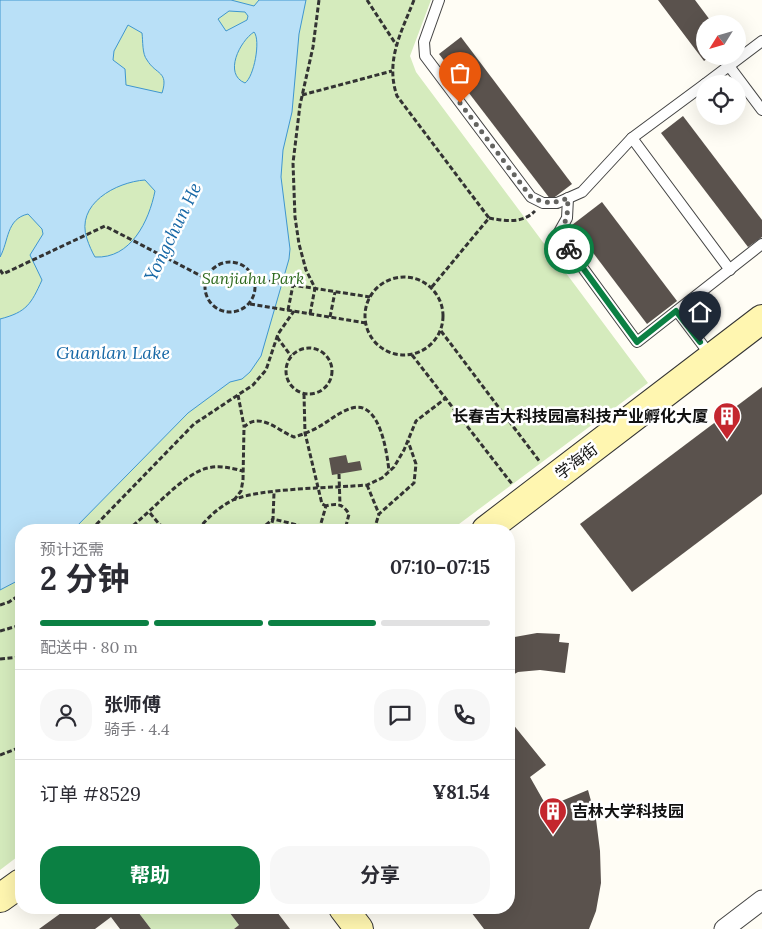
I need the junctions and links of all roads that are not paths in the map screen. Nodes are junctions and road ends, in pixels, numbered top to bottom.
1 (439, 0) edge
2 (762, 41) edge
3 (729, 66) junction
4 (717, 75) edge
5 (696, 91) edge
6 (762, 110) edge
7 (632, 138) junction
8 (568, 198) junction
9 (762, 244) edge
10 (730, 270) junction
11 (676, 311) junction
12 (762, 320) edge
13 (712, 357) junction
14 (494, 524) edge
15 (15, 887) edge
16 (0, 898) edge
17 (762, 900) edge
18 (348, 914) edge
19 (359, 929) edge
20 (724, 929) edge

1 - 8 lane
2 - 3 lane
3 - 4 lane
3 - 6 lane
5 - 7 lane
7 - 8 lane
7 - 10 lane
8 - 11 lane
9 - 10 lane
10 - 11 lane
11 - 13 lane
12 - 13 street, 学海街
13 - 14 street, 学海街
15 - 16 street
17 - 20 street
18 - 19 street

